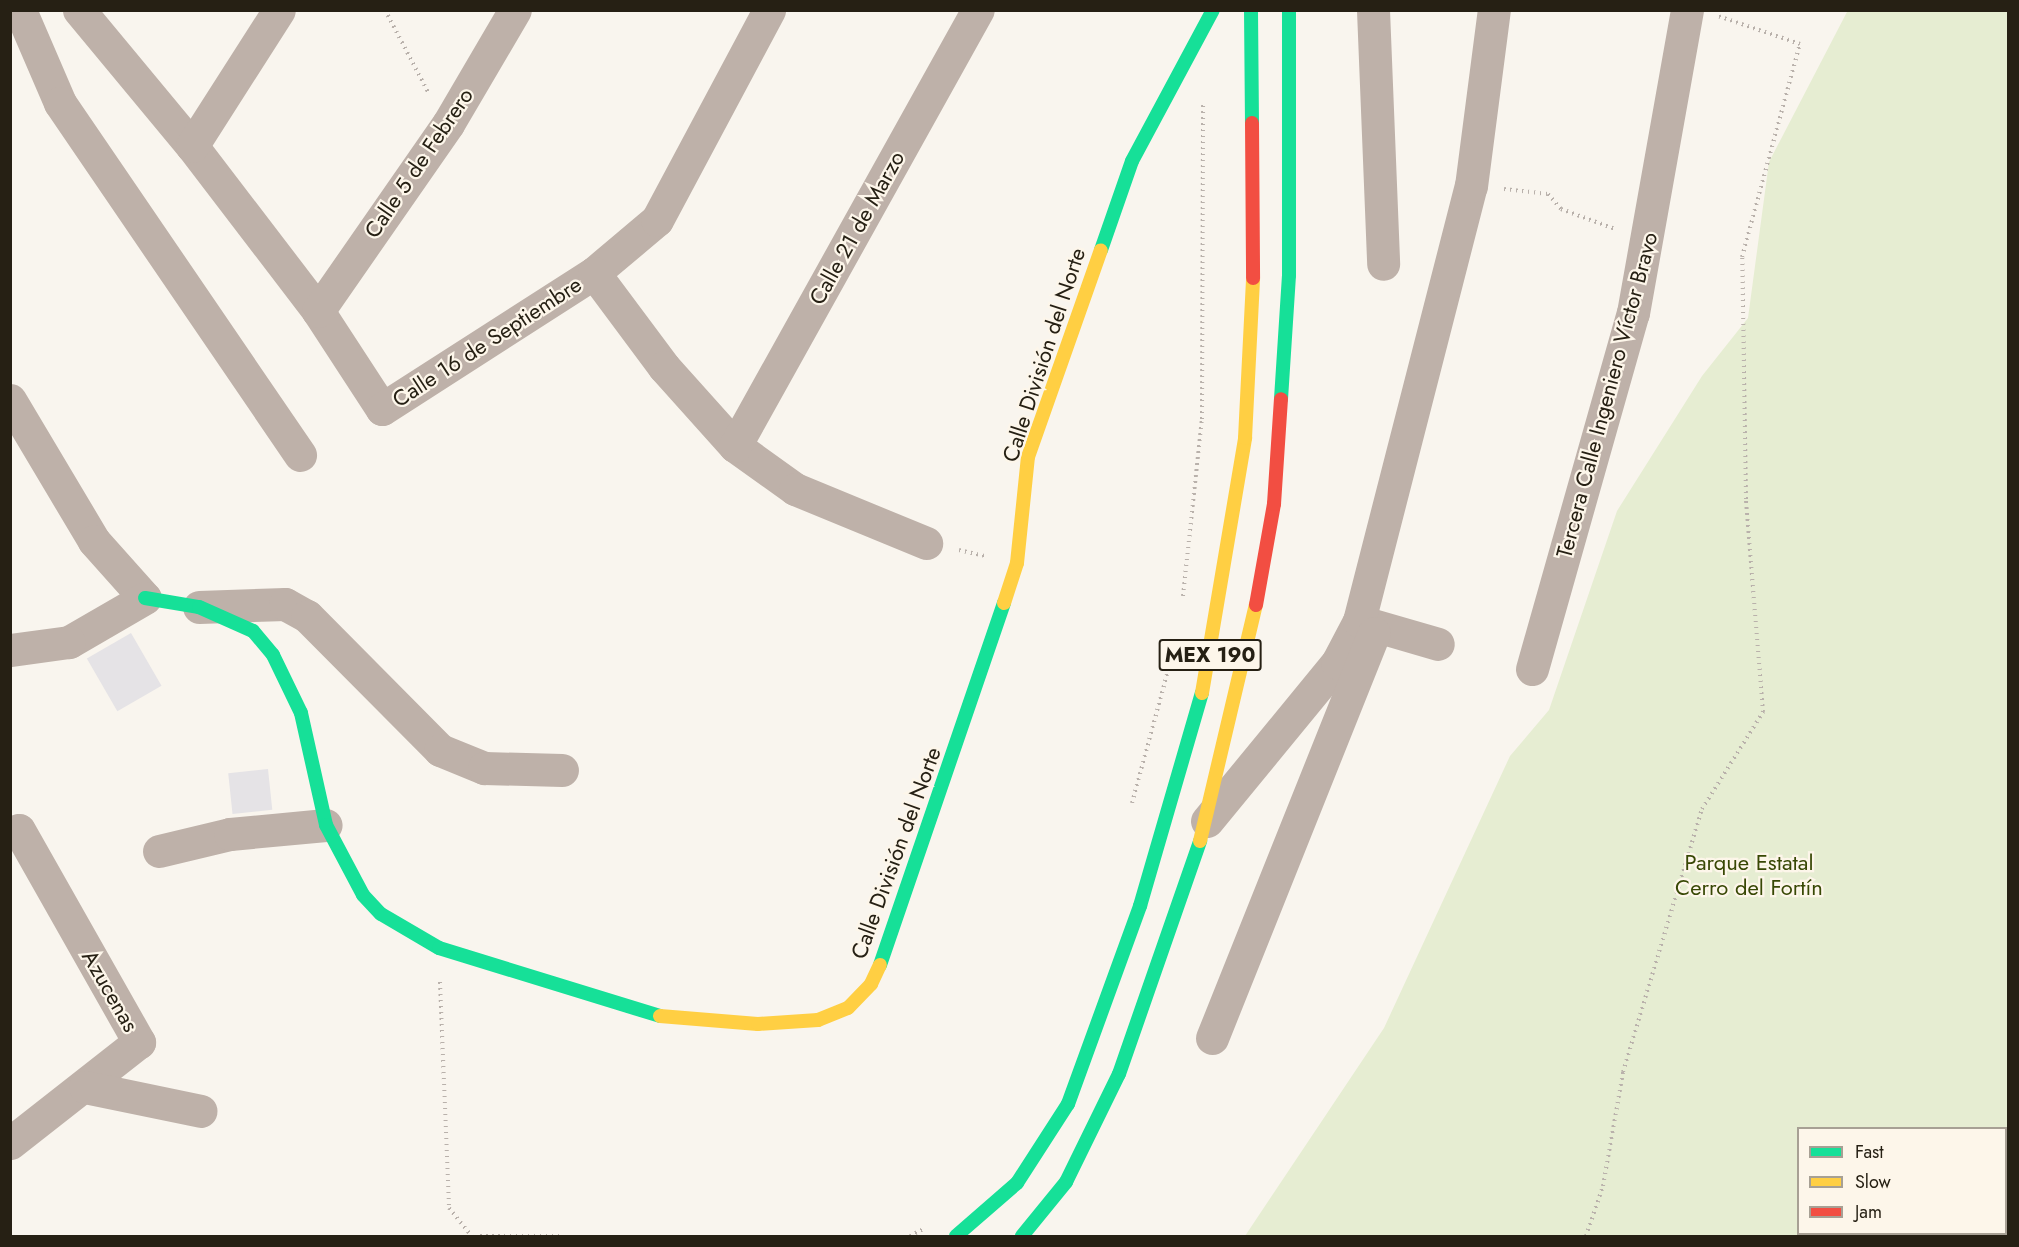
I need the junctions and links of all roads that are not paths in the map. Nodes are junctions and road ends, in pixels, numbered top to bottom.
1 (20, 10) edge
2 (79, 10) edge
3 (279, 10) edge
4 (515, 10) edge
5 (769, 10) edge
6 (978, 10) edge
7 (1213, 10) edge
8 (1251, 10) edge
9 (1289, 10) edge
10 (1372, 10) edge
11 (1494, 10) edge
12 (1699, 12) edge
13 (192, 146) junction
14 (1383, 264) dead end
15 (594, 273) junction
16 (318, 311) junction
17 (10, 400) edge
18 (735, 447) junction
19 (300, 455) dead end
20 (926, 543) road end
21 (145, 598) junction
22 (200, 607) junction
23 (1368, 624) junction
24 (1438, 644) dead end
25 (10, 650) edge
26 (1532, 669) dead end
27 (562, 771) dead end
28 (1207, 821) junction
29 (326, 825) junction
30 (14, 831) edge
31 (159, 851) dead end
32 (1212, 1038) dead end
33 (85, 1087) junction
34 (201, 1111) dead end
35 (10, 1143) edge
36 (956, 1236) edge
37 (1022, 1236) edge

1 - 19 street
2 - 13 street, Calle 16 de Septiembre
3 - 13 street
4 - 16 street, Calle 5 de Febrero
5 - 15 street, Calle 16 de Septiembre
6 - 18 street, Calle 21 de Marzo
7 - 29 main road, Calle División del Norte
8 - 36 main road, MEX 190
9 - 28 main road, MEX 190
10 - 14 street
11 - 23 street
12 - 26 street, Tercera Calle Ingeniero Víctor Bravo
13 - 16 street, Calle 16 de Septiembre
15 - 16 street, Calle 16 de Septiembre
15 - 18 street
17 - 21 street
18 - 20 street
21 - 22 main road, Calle División del Norte
21 - 25 street
22 - 27 street
22 - 29 main road, Calle División del Norte
23 - 24 street
23 - 28 street
23 - 32 street
28 - 37 main road, MEX 190
29 - 31 street
30 - 33 street, Azucenas
33 - 34 street
33 - 35 street, Azucenas

